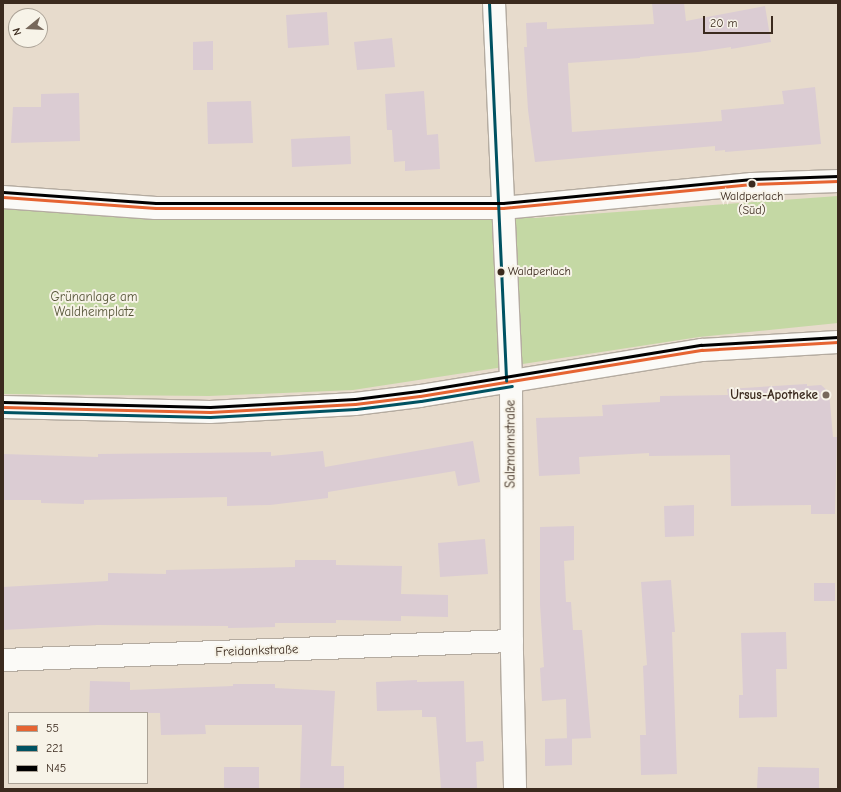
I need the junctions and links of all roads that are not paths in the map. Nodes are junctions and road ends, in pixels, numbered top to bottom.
1 (494, 3) edge
2 (838, 181) edge
3 (3, 196) edge
4 (503, 208) junction
5 (838, 342) edge
6 (511, 382) junction
7 (3, 407) edge
8 (512, 641) junction
9 (3, 660) edge
10 (515, 789) edge

1 - 4 street, Salzmannstraße
2 - 4 street
3 - 4 street
4 - 6 street, Salzmannstraße
5 - 6 street
6 - 7 street
6 - 8 street, Salzmannstraße
8 - 9 street, Freidankstraße
8 - 10 street, Salzmannstraße

